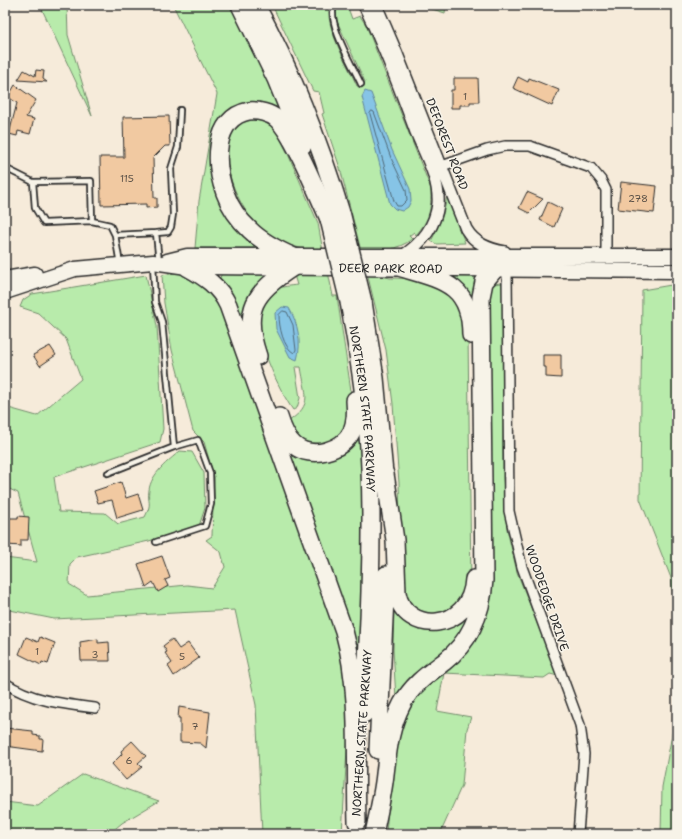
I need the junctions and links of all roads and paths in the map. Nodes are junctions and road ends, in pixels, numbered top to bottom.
1 (240, 5) edge
2 (256, 5) edge
3 (334, 5) edge
4 (364, 5) edge
5 (376, 5) edge
6 (361, 84) dead end
7 (180, 110) dead end
8 (442, 166) junction
9 (5, 168) edge
10 (33, 182) junction
11 (335, 218) junction
12 (92, 221) junction
13 (156, 233) junction
14 (115, 235) junction
15 (606, 256) junction
16 (677, 256) edge
17 (527, 257) junction
18 (156, 262) junction
19 (294, 262) junction
20 (402, 262) junction
21 (120, 264) junction
22 (188, 267) junction
23 (75, 269) junction
24 (501, 269) junction
25 (677, 271) edge
26 (5, 279) edge
27 (5, 292) edge
28 (356, 302) junction
29 (354, 330) junction
30 (174, 446) junction
31 (108, 473) dead end
32 (385, 474) junction
33 (156, 542) dead end
34 (5, 683) edge
35 (95, 708) dead end
36 (356, 828) edge
37 (373, 834) edge
38 (578, 834) edge

1 - 11 highway, NORTHERN STATE PARKWAY
2 - 11 highway, NORTHERN STATE PARKWAY
3 - 6 lane
4 - 20 street, DEFOREST ROAD
5 - 8 street, DEFOREST ROAD
7 - 13 lane
8 - 15 street
8 - 17 street, DEFOREST ROAD
9 - 10 lane
10 - 12 lane
10 - 12 lane
11 - 19 highway
11 - 28 highway, NORTHERN STATE PARKWAY, bridge
12 - 14 lane
13 - 14 lane
13 - 18 lane
14 - 21 lane
15 - 16 main road, DEER PARK ROAD
15 - 17 main road, DEER PARK ROAD
17 - 20 main road, DEER PARK ROAD
18 - 19 main road, DEER PARK ROAD
18 - 21 main road, DEER PARK ROAD
18 - 22 main road, DEER PARK ROAD
18 - 30 lane
19 - 20 main road, DEER PARK ROAD
19 - 22 main road, DEER PARK ROAD
19 - 29 highway
20 - 24 main road, DEER PARK ROAD
20 - 32 highway
21 - 23 main road, DEER PARK ROAD
22 - 36 highway
23 - 26 main road
23 - 27 main road, DEER PARK ROAD
24 - 25 main road, DEER PARK ROAD
24 - 37 highway
24 - 38 street, WOODEDGE DRIVE
28 - 29 highway, NORTHERN STATE PARKWAY
28 - 32 highway, NORTHERN STATE PARKWAY
29 - 36 highway, NORTHERN STATE PARKWAY
30 - 31 lane
30 - 33 lane
32 - 37 highway, NORTHERN STATE PARKWAY
34 - 35 street

